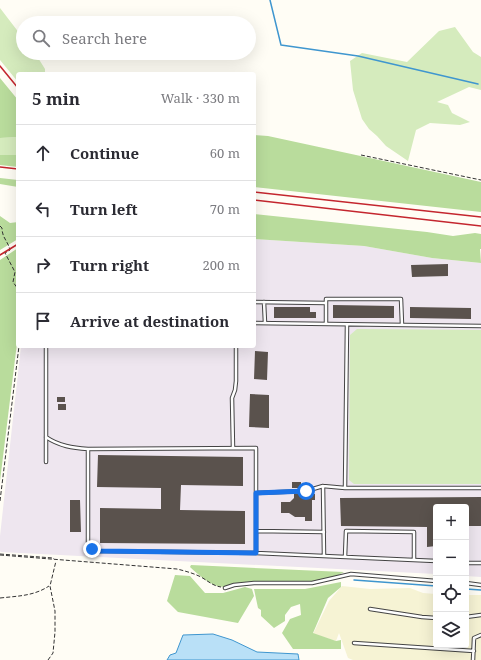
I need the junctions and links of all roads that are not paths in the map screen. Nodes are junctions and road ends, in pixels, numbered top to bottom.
1 (256, 302) edge
2 (264, 302) junction
3 (326, 303) junction
4 (256, 323) edge
5 (265, 323) junction
6 (326, 323) junction
7 (347, 325) junction
8 (402, 325) junction
9 (481, 326) edge
10 (46, 348) edge
11 (236, 348) edge
12 (46, 437) junction
13 (232, 448) junction
14 (88, 449) junction
15 (46, 462) dead end
16 (323, 486) junction
17 (345, 488) junction
18 (481, 488) edge
19 (256, 493) junction
20 (256, 531) junction
21 (324, 532) junction
22 (256, 553) junction
23 (324, 556) junction
24 (346, 557) junction
25 (414, 560) junction
26 (433, 561) edge
27 (469, 563) edge
28 (481, 563) edge
29 (433, 581) edge
30 (469, 583) edge
31 (481, 584) edge
32 (225, 588) road end
33 (370, 609) dead end
34 (481, 615) edge
35 (469, 617) edge
36 (433, 618) edge
37 (481, 635) edge
38 (354, 643) dead end
39 (474, 651) junction
40 (473, 660) edge

1 - 2 lane
2 - 3 lane
2 - 5 lane
3 - 6 lane
3 - 8 lane
4 - 5 lane
5 - 6 lane
6 - 7 lane
7 - 8 lane
7 - 17 lane
8 - 9 lane
10 - 12 lane
11 - 13 lane
12 - 14 lane
12 - 15 lane
13 - 14 lane
13 - 19 lane
14 - 22 lane
16 - 17 lane
16 - 19 lane
16 - 21 lane
17 - 18 lane
19 - 20 lane
20 - 21 lane
20 - 22 lane
21 - 23 lane
22 - 23 lane
23 - 24 lane
24 - 25 lane
24 - 25 lane
25 - 26 lane
27 - 28 lane
29 - 32 lane
30 - 31 lane
33 - 36 lane
34 - 35 lane
37 - 39 lane
38 - 39 lane
39 - 40 lane

